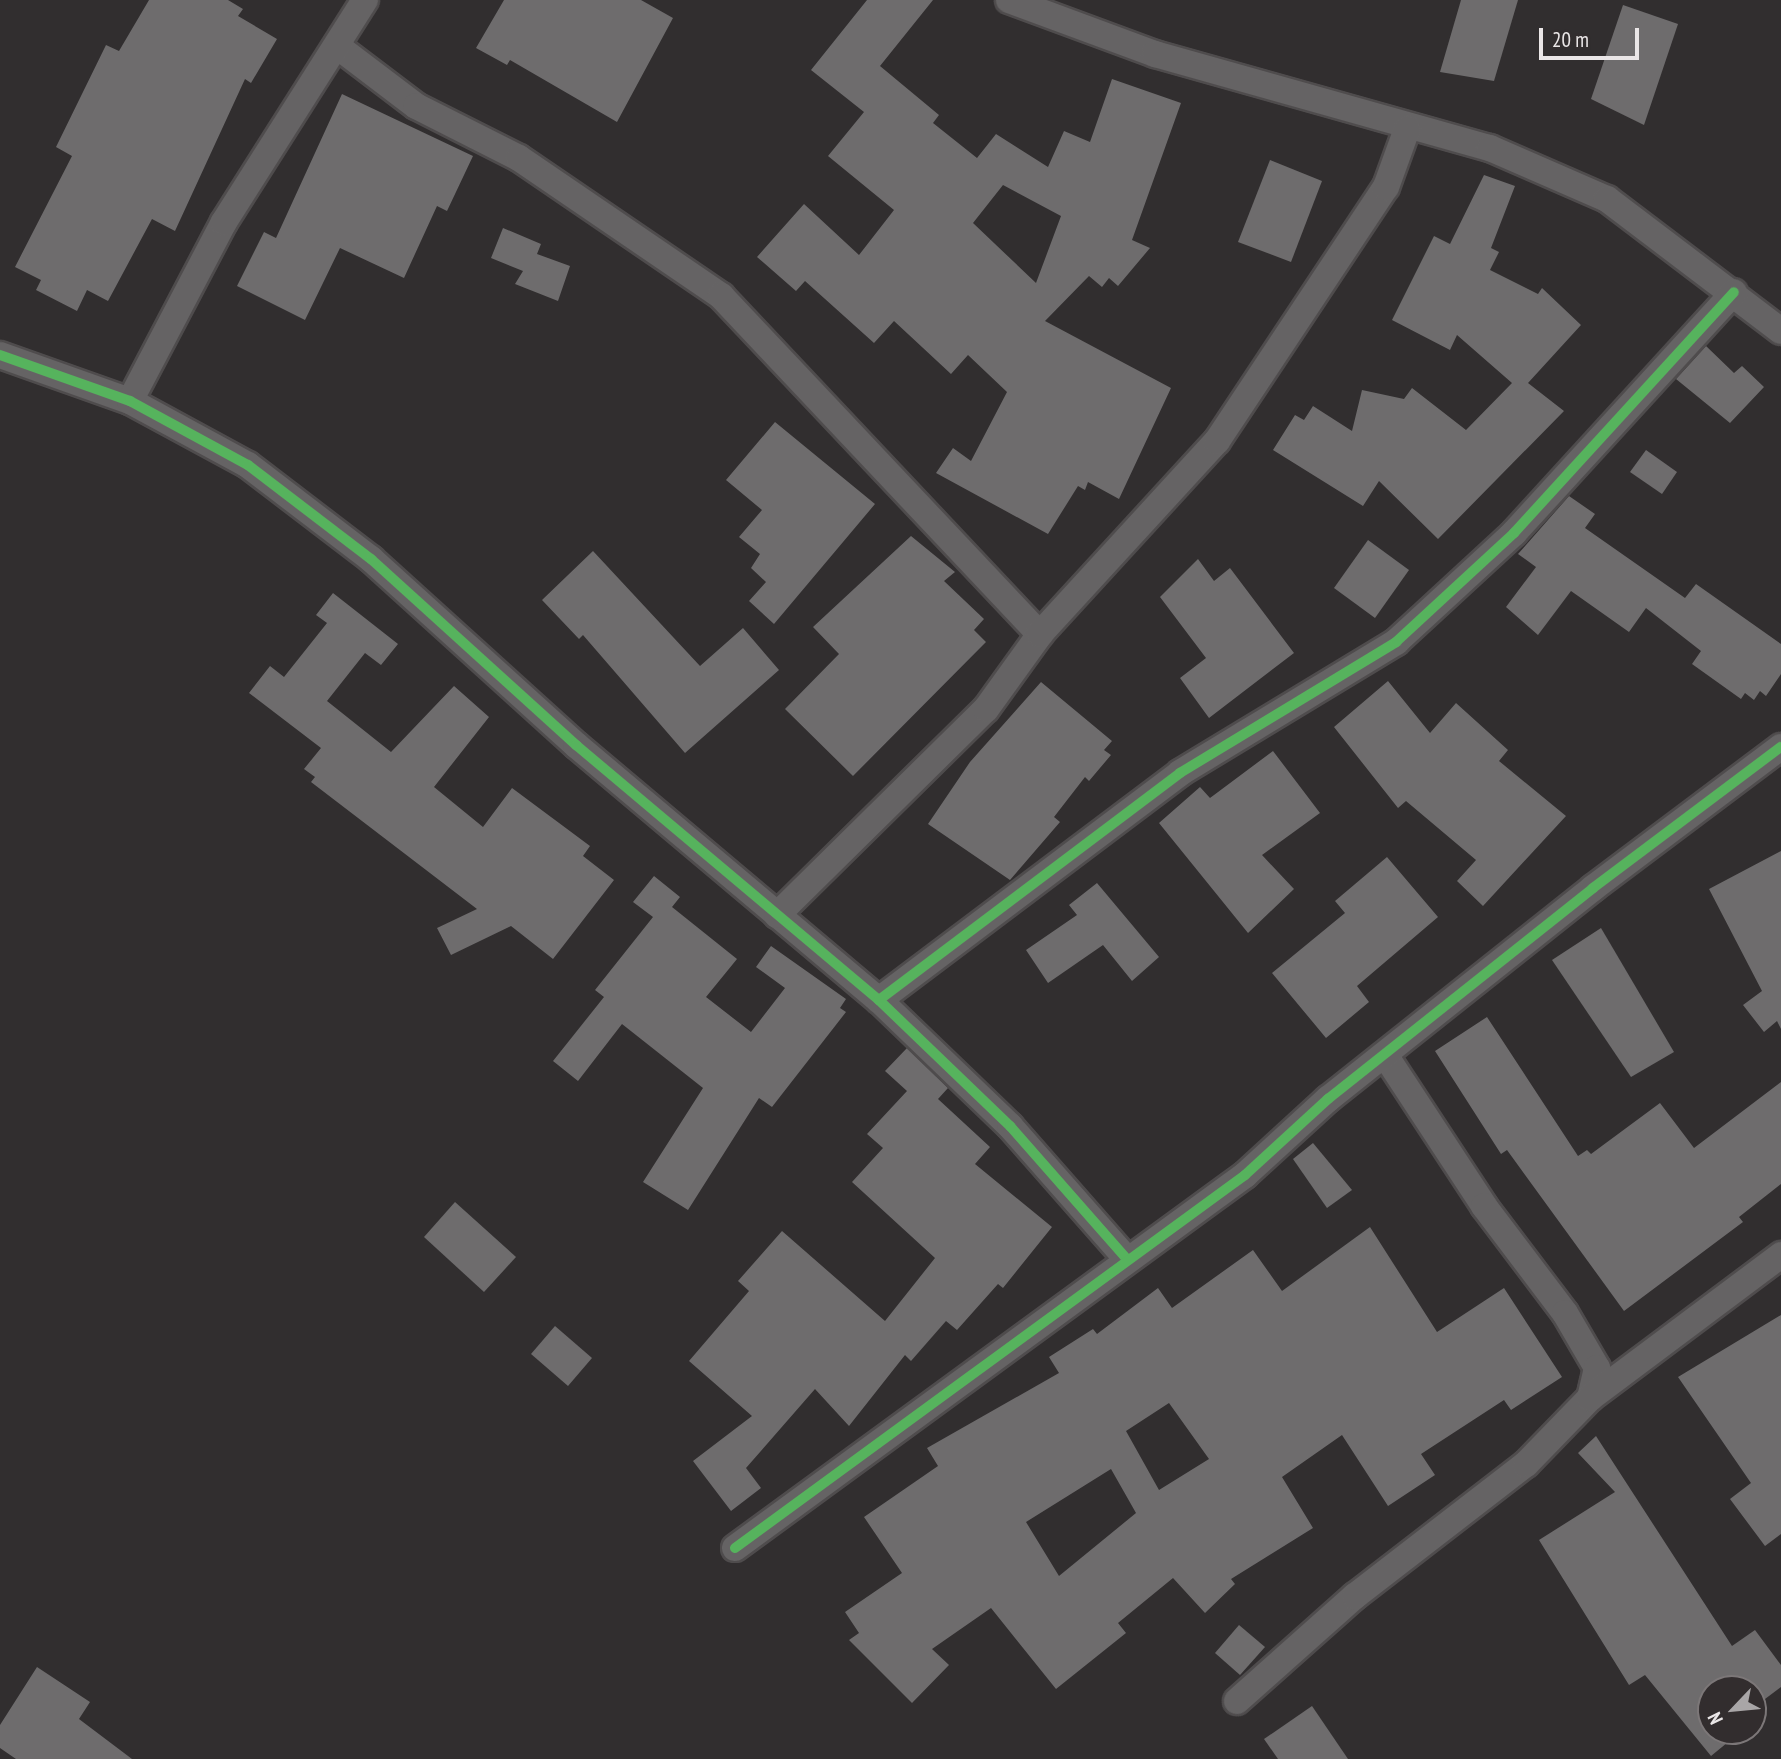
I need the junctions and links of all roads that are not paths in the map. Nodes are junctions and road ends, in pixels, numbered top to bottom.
1 (365, 0) edge
2 (1009, 0) edge
3 (337, 46) junction
4 (1407, 129) junction
5 (1734, 292) junction
6 (1781, 331) edge
7 (0, 355) edge
8 (130, 401) junction
9 (1040, 634) junction
10 (1781, 747) edge
11 (777, 915) junction
12 (879, 999) junction
13 (1385, 1055) junction
14 (1781, 1255) edge
15 (1126, 1258) junction
16 (1590, 1398) junction
17 (735, 1548) dead end
18 (1237, 1701) dead end

1 - 3 street
2 - 4 street
3 - 8 street
3 - 9 street
4 - 5 street
4 - 9 street
5 - 6 street
5 - 12 street
7 - 8 street
8 - 11 street
9 - 11 street
10 - 13 street
11 - 12 street
12 - 15 street
13 - 15 street
13 - 16 street
14 - 16 street
15 - 17 street
16 - 18 street

